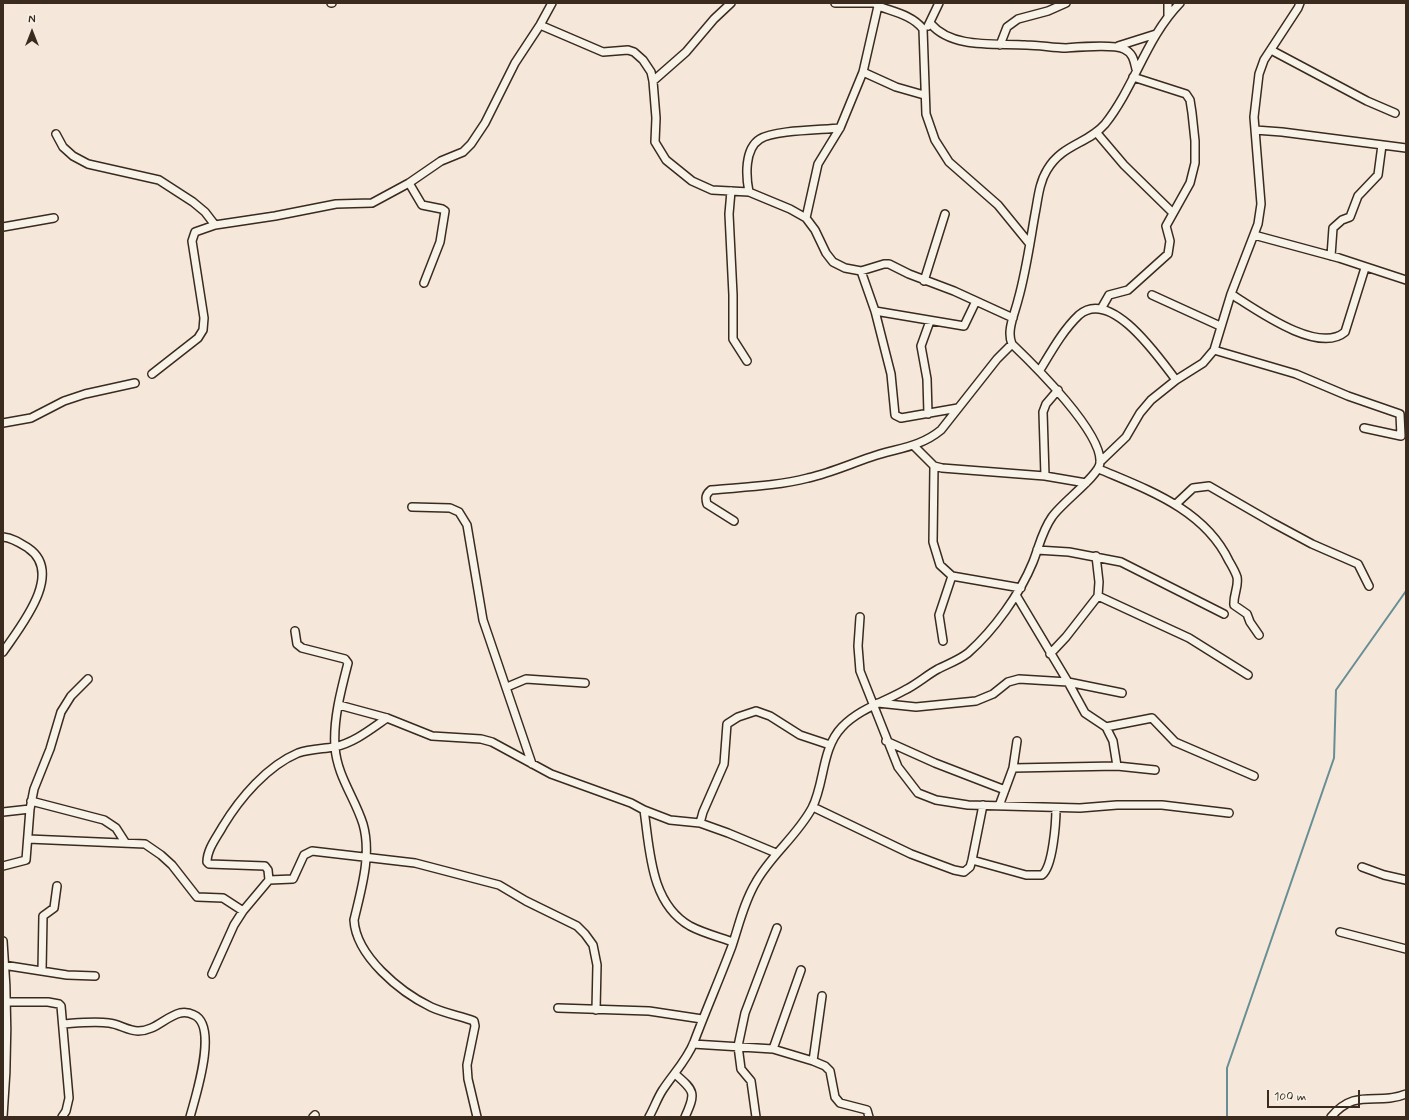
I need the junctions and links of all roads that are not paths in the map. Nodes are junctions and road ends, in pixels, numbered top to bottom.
1 (552, 3) edge
2 (731, 3) edge
3 (835, 3) edge
4 (939, 3) edge
5 (1066, 3) edge
6 (1168, 3) edge
7 (1180, 3) edge
8 (1300, 3) edge
9 (875, 4) edge
10 (1168, 15) junction
11 (931, 24) junction
12 (540, 25) junction
13 (923, 29) junction
14 (1156, 34) junction
15 (1000, 45) junction
16 (1116, 47) junction
17 (1271, 50) junction
18 (1136, 69) junction
19 (863, 72) junction
20 (1133, 76) junction
21 (653, 81) junction
22 (924, 95) junction
23 (1396, 113) dead end
24 (840, 128) junction
25 (1255, 130) junction
26 (1096, 132) junction
27 (56, 134) dead end
28 (1382, 145) junction
29 (1406, 148) edge
30 (409, 184) junction
31 (731, 190) junction
32 (749, 192) junction
33 (1173, 213) junction
34 (945, 214) dead end
35 (54, 218) dead end
36 (806, 218) junction
37 (215, 225) junction
38 (3, 227) edge
39 (1254, 235) junction
40 (1030, 243) junction
41 (1331, 256) junction
42 (1365, 268) junction
43 (861, 271) junction
44 (1406, 280) edge
45 (924, 281) junction
46 (424, 283) dead end
47 (1231, 294) junction
48 (1152, 295) dead end
49 (976, 301) junction
50 (1101, 309) junction
51 (875, 311) junction
52 (1014, 318) junction
53 (930, 321) junction
54 (1220, 326) junction
55 (1012, 344) junction
56 (1214, 350) junction
57 (747, 361) dead end
58 (1040, 370) junction
59 (152, 374) dead end
60 (1176, 380) junction
61 (135, 383) dead end
62 (1058, 390) junction
63 (958, 408) junction
64 (928, 414) junction
65 (3, 423) edge
66 (1364, 428) dead end
67 (914, 446) junction
68 (934, 466) junction
69 (1100, 466) junction
70 (1045, 476) junction
71 (1086, 483) junction
72 (1176, 504) junction
73 (412, 507) dead end
74 (734, 521) dead end
75 (3, 537) edge
76 (1037, 550) junction
77 (1096, 556) junction
78 (952, 576) junction
79 (1369, 586) dead end
80 (1021, 588) junction
81 (1016, 595) junction
82 (1098, 596) junction
83 (1224, 614) dead end
84 (860, 617) dead end
85 (295, 631) dead end
86 (1259, 635) dead end
87 (943, 641) dead end
88 (3, 652) edge
89 (1050, 654) junction
90 (1248, 675) dead end
91 (88, 680) dead end
92 (1068, 682) junction
93 (585, 683) dead end
94 (507, 688) junction
95 (1122, 693) dead end
96 (875, 704) junction
97 (339, 705) junction
98 (387, 718) junction
99 (1106, 727) junction
100 (886, 740) junction
101 (1016, 741) dead end
102 (830, 745) junction
103 (335, 747) junction
104 (532, 764) junction
105 (1117, 766) junction
106 (1013, 768) junction
107 (1155, 770) dead end
108 (1254, 776) dead end
109 (1004, 790) junction
110 (31, 801) junction
111 (983, 805) junction
112 (999, 806) junction
113 (812, 807) junction
114 (1056, 808) junction
115 (30, 809) junction
116 (644, 810) junction
117 (3, 812) edge
118 (1230, 812) dead end
119 (700, 823) junction
120 (28, 839) junction
121 (125, 842) junction
122 (776, 853) junction
123 (366, 856) junction
124 (972, 860) junction
125 (3, 866) edge
126 (1362, 867) dead end
127 (269, 880) junction
128 (1406, 880) edge
129 (57, 886) dead end
130 (243, 911) junction
131 (777, 928) dead end
132 (1340, 932) dead end
133 (3, 941) edge
134 (733, 942) junction
135 (1406, 949) edge
136 (4, 965) edge
137 (801, 970) dead end
138 (42, 971) junction
139 (212, 974) dead end
140 (95, 976) dead end
141 (822, 996) dead end
142 (7, 1002) junction
143 (558, 1008) dead end
144 (596, 1010) junction
145 (5, 1020) edge
146 (702, 1020) junction
147 (63, 1024) junction
148 (693, 1044) junction
149 (738, 1046) junction
150 (773, 1049) junction
151 (813, 1061) junction
152 (675, 1074) junction
153 (1406, 1095) edge
154 (3, 1117) edge
155 (62, 1117) edge
156 (190, 1117) edge
157 (477, 1117) edge
158 (649, 1117) edge
159 (685, 1117) edge
160 (756, 1117) edge
161 (869, 1117) edge
162 (1331, 1117) edge

1 - 12 street
2 - 21 street
3 - 9 street
4 - 11 street
5 - 15 street
6 - 10 street
7 - 10 street
8 - 17 street
9 - 13 street
9 - 19 street
10 - 14 street
11 - 13 street
11 - 15 street
12 - 21 street
12 - 30 street
13 - 22 street
14 - 16 street
14 - 18 street
15 - 16 street
16 - 18 street
17 - 23 street
17 - 25 street
18 - 20 street
19 - 22 street
19 - 24 street
20 - 26 street
20 - 33 street
21 - 31 street
22 - 40 street
24 - 32 street
24 - 36 street
25 - 28 street
25 - 39 street
26 - 33 street
26 - 40 street
27 - 37 street
28 - 29 street
28 - 41 street
30 - 37 street
30 - 46 street
31 - 32 street
31 - 57 street
32 - 36 street
33 - 50 street
34 - 45 street
35 - 38 street
36 - 43 street
37 - 59 street
39 - 41 street
39 - 47 street
40 - 52 street
41 - 42 street
42 - 44 street
42 - 47 street
43 - 45 street
43 - 51 street
45 - 49 street
47 - 54 street
48 - 54 street
49 - 52 street
49 - 53 street
50 - 58 street
50 - 60 street
51 - 53 street
51 - 64 street
52 - 55 street
53 - 64 street
54 - 56 street
55 - 58 street
55 - 63 street
56 - 60 street
56 - 66 street
58 - 62 street
60 - 69 street
61 - 65 street
62 - 69 street
62 - 70 street
63 - 64 street
63 - 67 street
67 - 68 street
67 - 74 street
68 - 70 street
68 - 78 street
69 - 71 street
69 - 72 street
70 - 71 street
71 - 76 street
72 - 79 street
72 - 86 street
73 - 94 street
75 - 88 street
76 - 77 street
76 - 80 street
77 - 82 street
77 - 83 street
78 - 80 street
78 - 87 street
80 - 81 street
81 - 89 street
81 - 96 street
82 - 89 street
82 - 90 street
84 - 96 street
85 - 97 street
89 - 92 street
91 - 110 street
92 - 95 street
92 - 96 street
92 - 99 street
93 - 94 street
94 - 104 street
96 - 100 street
96 - 102 street
97 - 98 street
97 - 103 street
98 - 103 street
98 - 104 street
99 - 105 street
99 - 108 street
100 - 109 street
100 - 111 street
101 - 106 street
102 - 113 street
102 - 119 street
103 - 123 street
103 - 127 street
104 - 116 street
105 - 106 street
105 - 107 street
106 - 109 street
109 - 112 street
110 - 115 street
110 - 121 street
111 - 112 street
111 - 124 street
112 - 114 street
113 - 122 street
113 - 124 street
114 - 118 street
114 - 124 street
115 - 117 street
115 - 120 street
116 - 119 street
116 - 134 street
119 - 122 street
120 - 121 street
120 - 125 street
121 - 130 street
122 - 134 street
123 - 127 street
123 - 144 street
123 - 157 street
126 - 128 street
127 - 130 street
129 - 138 street
130 - 139 street
131 - 149 street
132 - 135 street
133 - 136 street
134 - 146 street
136 - 138 street
136 - 142 street
137 - 150 street
138 - 140 street
141 - 151 street
142 - 145 street
142 - 147 street
143 - 144 street
144 - 146 street
145 - 154 street
146 - 148 street
147 - 155 street
147 - 156 street
148 - 149 street
148 - 152 street
149 - 150 street
149 - 160 street
150 - 151 street
151 - 161 street
152 - 158 street
152 - 159 street
153 - 162 street

